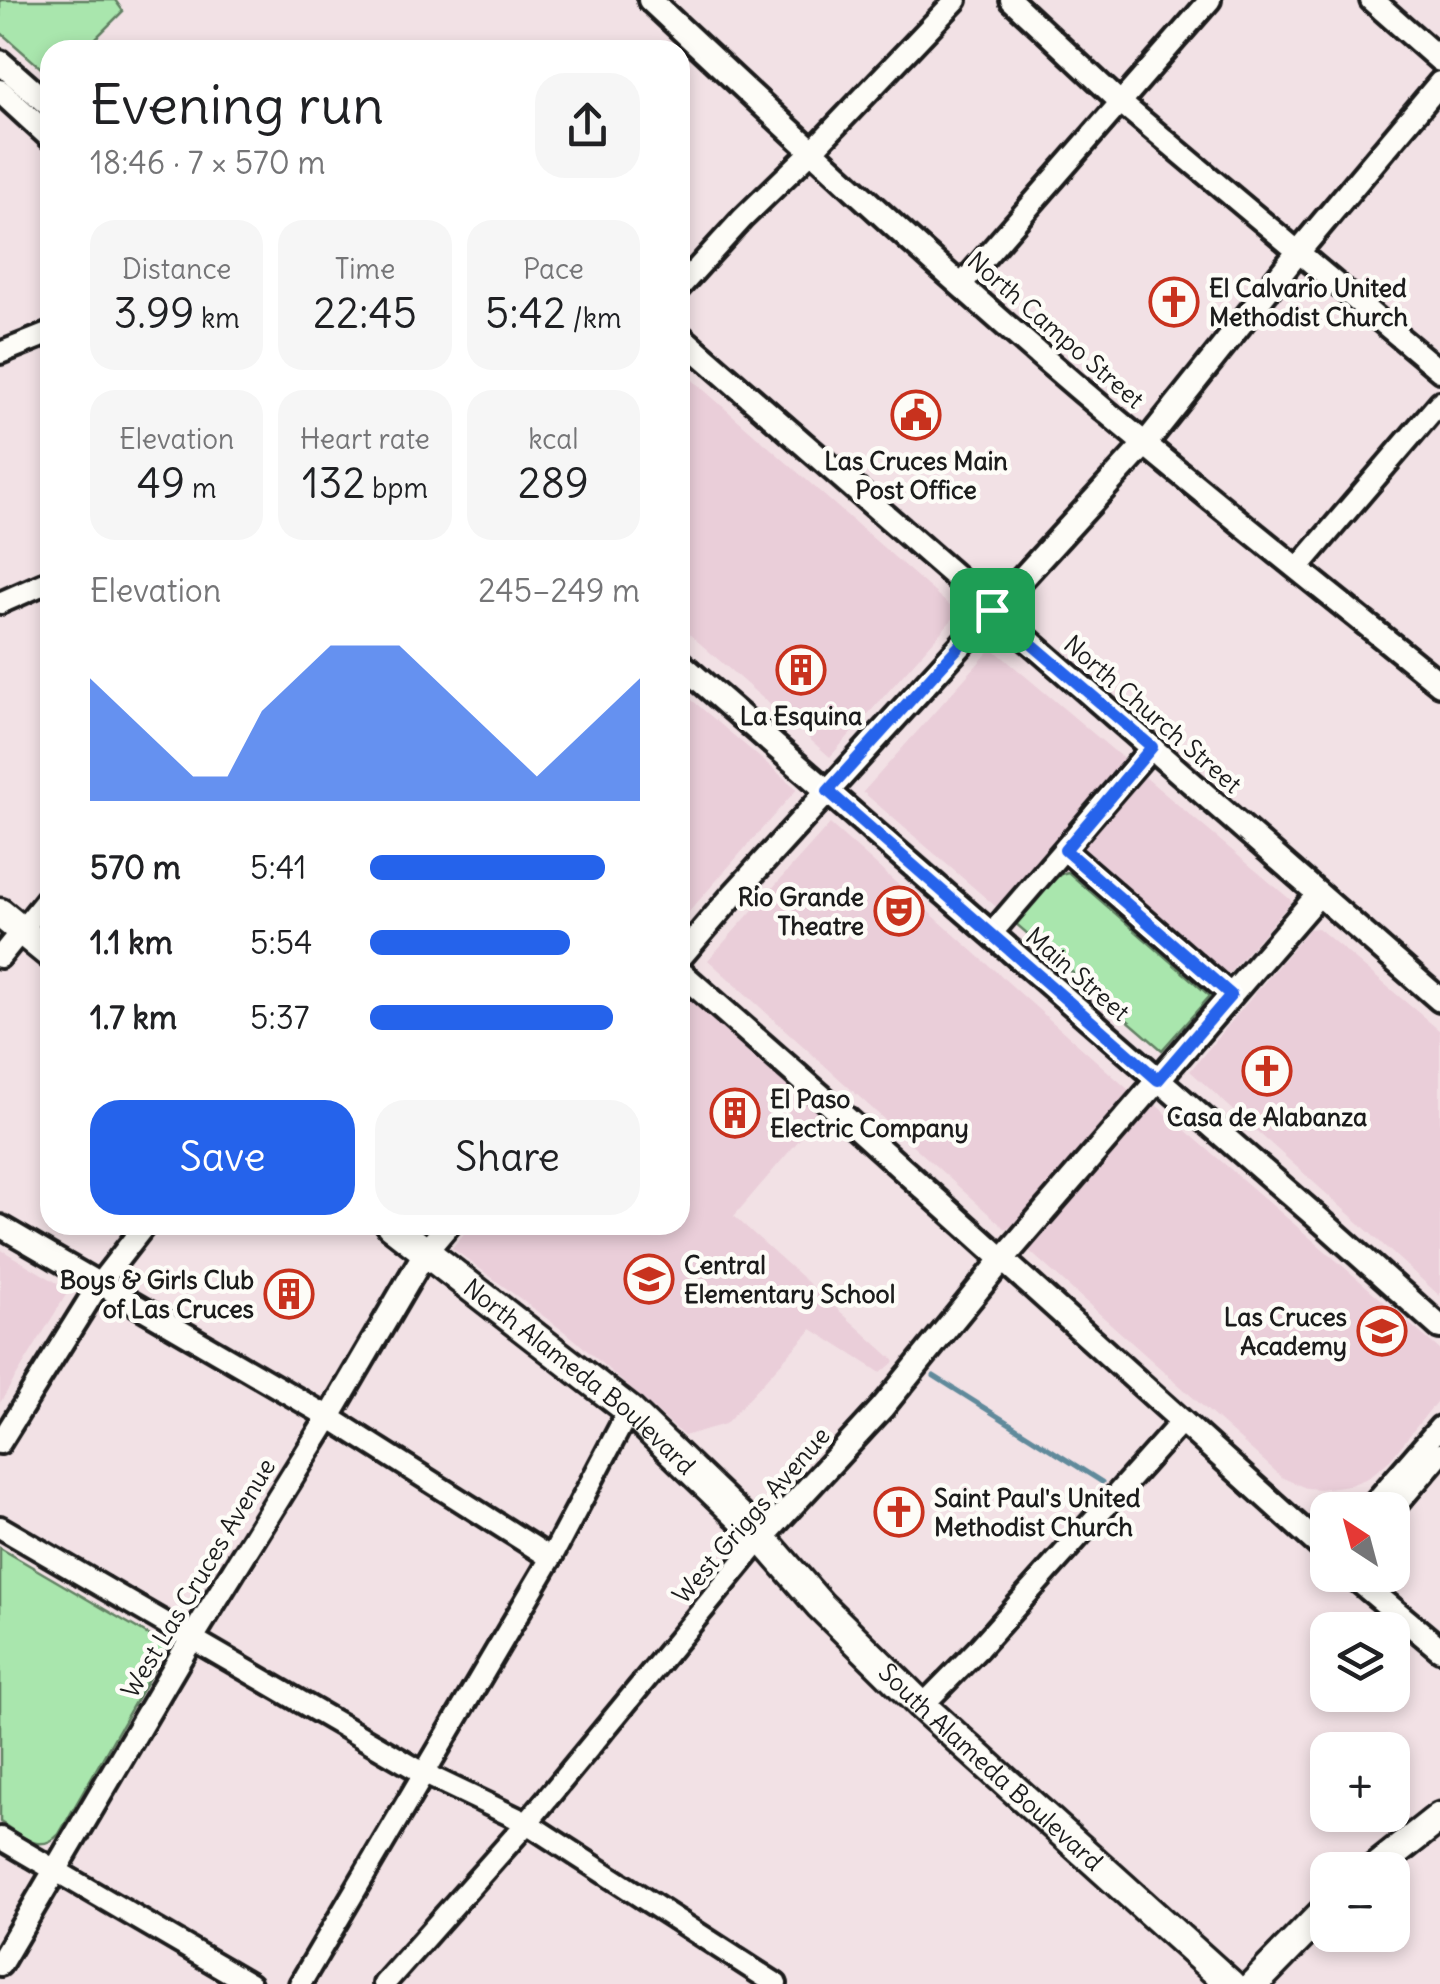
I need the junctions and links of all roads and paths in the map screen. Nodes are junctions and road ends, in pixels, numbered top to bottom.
1 (650, 0) edge
2 (956, 0) edge
3 (1012, 0) edge
4 (1210, 0) edge
5 (1372, 0) edge
6 (1440, 60) edge
7 (0, 62) edge
8 (1440, 84) edge
9 (0, 92) edge
10 (40, 97) edge
11 (1120, 102) junction
12 (40, 128) edge
13 (811, 152) junction
14 (1299, 251) junction
15 (690, 276) edge
16 (961, 285) junction
17 (40, 337) edge
18 (690, 345) edge
19 (0, 353) edge
20 (1440, 370) edge
21 (1440, 402) edge
22 (1145, 444) junction
23 (1298, 568) junction
24 (40, 586) edge
25 (0, 603) edge
26 (992, 610) junction
27 (690, 672) edge
28 (1440, 684) edge
29 (1152, 747) junction
30 (828, 791) junction
31 (1065, 850) junction
32 (1318, 896) junction
33 (40, 902) edge
34 (11, 922) edge
35 (992, 934) junction
36 (40, 946) edge
37 (690, 946) edge
38 (0, 958) edge
39 (690, 981) edge
40 (1231, 995) junction
41 (1440, 1000) edge
42 (1158, 1080) junction
43 (0, 1226) edge
44 (137, 1235) edge
45 (404, 1235) edge
46 (440, 1235) edge
47 (426, 1251) junction
48 (1002, 1260) junction
49 (99, 1284) junction
50 (1440, 1327) edge
51 (629, 1410) junction
52 (328, 1417) junction
53 (1182, 1421) junction
54 (1440, 1427) edge
55 (0, 1443) edge
56 (1440, 1454) edge
57 (1384, 1492) edge
58 (1407, 1492) edge
59 (0, 1527) edge
60 (762, 1538) junction
61 (1310, 1538) edge
62 (551, 1558) junction
63 (1372, 1592) edge
64 (192, 1638) junction
65 (1440, 1650) edge
66 (922, 1706) junction
67 (425, 1774) junction
68 (1440, 1817) edge
69 (528, 1823) junction
70 (0, 1838) edge
71 (1396, 1852) edge
72 (56, 1870) junction
73 (1310, 1926) edge
74 (0, 1964) edge
75 (250, 1984) edge
76 (300, 1984) edge
77 (384, 1984) edge
78 (776, 1984) edge
79 (1230, 1984) edge
80 (1254, 1984) edge

1 - 13 street, North Campo Street
2 - 13 street
3 - 11 street
4 - 11 street
5 - 6 street
7 - 10 street
8 - 14 street
9 - 12 street
11 - 14 street
11 - 16 street
13 - 15 street
13 - 16 street, North Campo Street
14 - 20 street
14 - 22 street
16 - 22 street, North Campo Street
17 - 19 street
18 - 26 street, North Church Street
21 - 23 street
22 - 23 street, North Campo Street
22 - 26 street
23 - 28 street, North Campo Street
24 - 25 street
26 - 29 street, North Church Street
26 - 30 street
27 - 30 street, Main Street
29 - 31 street
29 - 32 street, North Church Street
30 - 35 street, Main Street
30 - 37 street
31 - 35 street
31 - 40 street
32 - 40 street, West Griggs Avenue
32 - 41 street, North Church Street
33 - 34 street
34 - 36 main road
34 - 38 street
35 - 42 street, Main Street
39 - 48 street
40 - 42 street, West Griggs Avenue
42 - 48 street, West Griggs Avenue
42 - 50 street, Main Street
43 - 49 street
44 - 49 street
45 - 47 main road, North Alameda Boulevard
46 - 47 street, West Las Cruces Avenue
47 - 51 main road, North Alameda Boulevard
47 - 52 street, West Las Cruces Avenue
48 - 53 street
48 - 60 street, West Griggs Avenue
49 - 52 street
49 - 55 street
51 - 60 main road, North Alameda Boulevard
51 - 62 street
52 - 62 street
52 - 64 street, West Las Cruces Avenue
53 - 61 street
53 - 66 street
54 - 57 street
56 - 58 street
59 - 64 street
60 - 66 main road, South Alameda Boulevard
60 - 69 street, West Griggs Avenue
62 - 67 street
63 - 65 street
64 - 67 street
64 - 72 street, West Las Cruces Avenue
66 - 79 main road, South Alameda Boulevard
67 - 69 street
67 - 76 street
68 - 71 main road
69 - 77 street, West Griggs Avenue
69 - 78 street
70 - 72 street
72 - 74 street, West Las Cruces Avenue
72 - 75 street
73 - 80 main road

